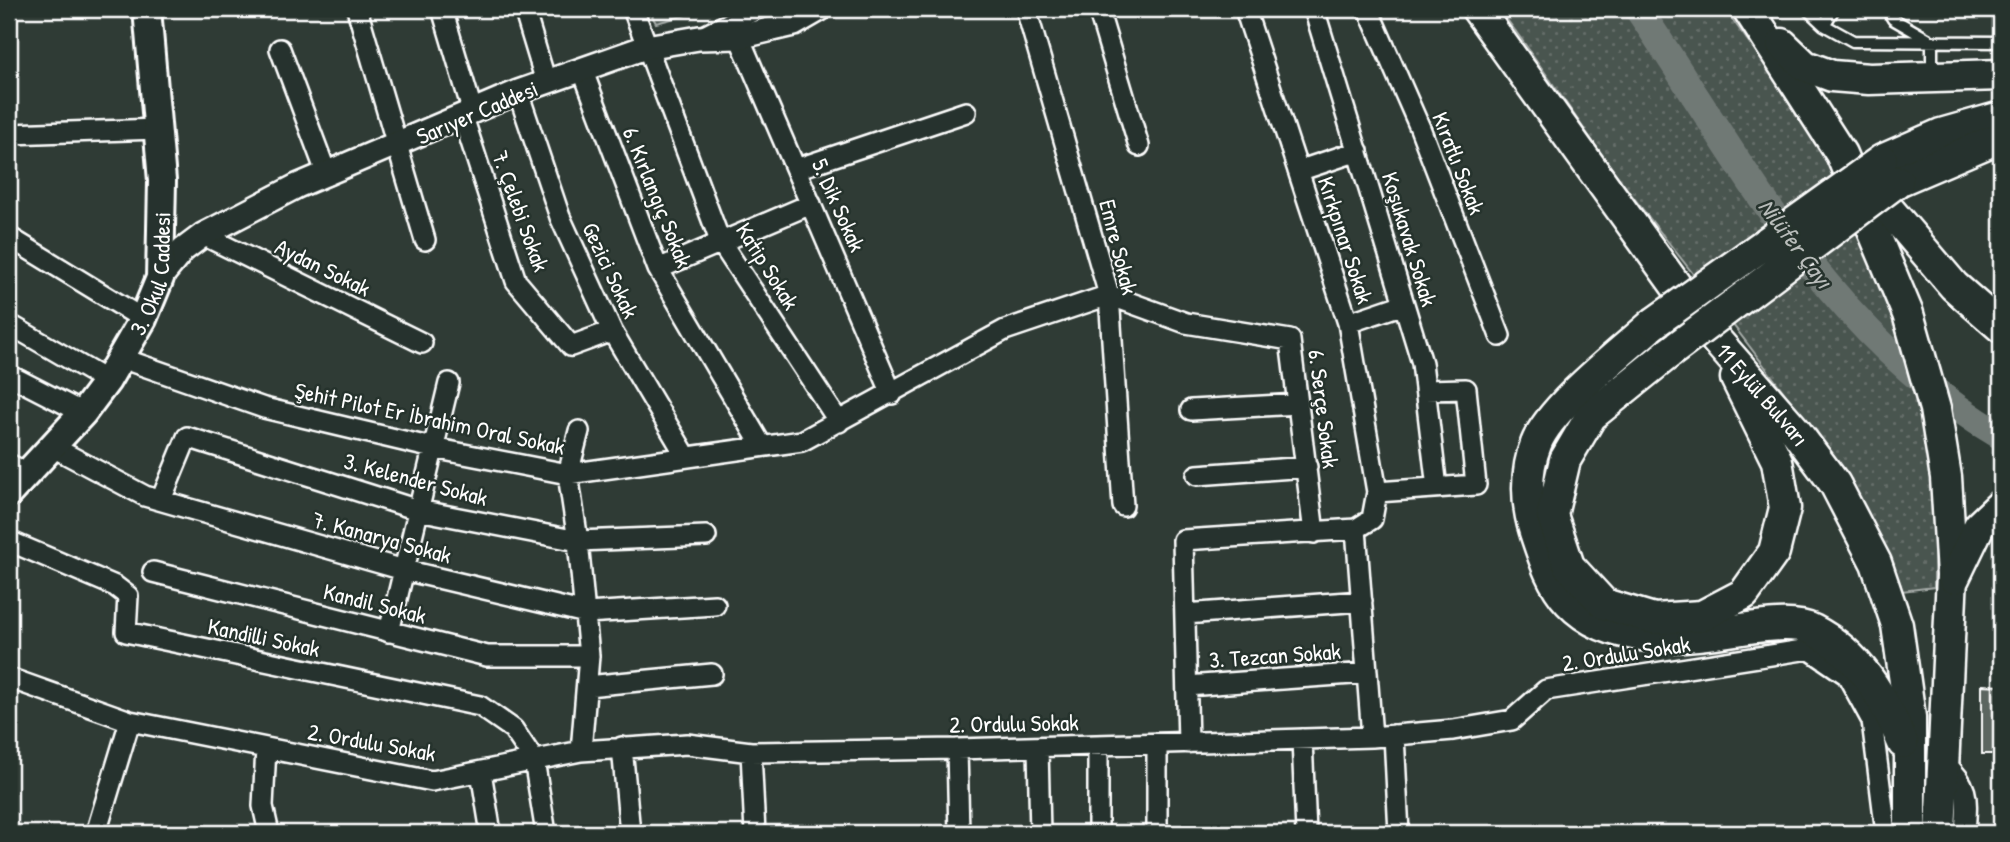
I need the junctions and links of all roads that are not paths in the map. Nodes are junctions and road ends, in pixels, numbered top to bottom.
1 (147, 9) edge
2 (357, 9) edge
3 (442, 9) edge
4 (524, 9) edge
5 (633, 9) edge
6 (757, 9) edge
7 (820, 9) edge
8 (1026, 9) edge
9 (1098, 9) edge
10 (1245, 9) edge
11 (1314, 9) edge
12 (1368, 9) edge
13 (1807, 9) edge
14 (1834, 9) edge
15 (1887, 9) edge
16 (1478, 10) edge
17 (1751, 14) edge
18 (1824, 25) junction
19 (738, 37) junction
20 (699, 38) junction
21 (1932, 42) junction
22 (2001, 42) edge
23 (646, 47) junction
24 (280, 49) dead end
25 (582, 69) junction
26 (2001, 75) edge
27 (1932, 76) junction
28 (546, 82) junction
29 (518, 92) junction
30 (966, 112) dead end
31 (468, 115) junction
32 (2001, 117) edge
33 (158, 130) junction
34 (9, 134) edge
35 (2001, 137) edge
36 (397, 145) junction
37 (1139, 146) dead end
38 (1358, 150) junction
39 (1841, 154) junction
40 (796, 169) junction
41 (1298, 171) junction
42 (1890, 171) junction
43 (327, 175) junction
44 (811, 204) junction
45 (203, 235) junction
46 (9, 237) edge
47 (425, 240) dead end
48 (720, 241) junction
49 (658, 269) junction
50 (160, 278) junction
51 (1109, 295) junction
52 (1404, 304) junction
53 (143, 319) junction
54 (1348, 323) junction
55 (9, 324) edge
56 (2001, 327) edge
57 (612, 331) junction
58 (1500, 336) dead end
59 (1717, 340) junction
60 (422, 343) dead end
61 (121, 358) junction
62 (9, 375) edge
63 (107, 381) junction
64 (449, 383) dead end
65 (1425, 390) junction
66 (892, 394) junction
67 (1298, 404) junction
68 (1191, 410) dead end
69 (83, 413) junction
70 (839, 422) junction
71 (579, 431) dead end
72 (51, 446) junction
73 (762, 446) junction
74 (433, 448) junction
75 (686, 456) junction
76 (1307, 467) junction
77 (18, 468) edge
78 (568, 474) junction
79 (1197, 475) dead end
80 (1437, 488) junction
81 (1377, 492) junction
82 (9, 493) edge
83 (161, 500) junction
84 (1123, 506) dead end
85 (2000, 506) edge
86 (418, 510) junction
87 (1356, 529) junction
88 (1314, 533) junction
89 (706, 536) dead end
90 (9, 541) edge
91 (578, 541) junction
92 (404, 570) junction
93 (153, 572) dead end
94 (1951, 585) junction
95 (1362, 601) junction
96 (715, 606) dead end
97 (586, 613) junction
98 (1185, 614) junction
99 (389, 632) junction
100 (589, 656) junction
101 (1367, 673) junction
102 (712, 674) dead end
103 (9, 678) edge
104 (587, 686) junction
105 (1187, 686) junction
106 (130, 721) junction
107 (1394, 735) junction
108 (1372, 737) junction
109 (1303, 739) junction
110 (1188, 743) junction
111 (1157, 745) junction
112 (1098, 746) junction
113 (622, 747) junction
114 (266, 748) junction
115 (1038, 748) junction
116 (957, 749) junction
117 (581, 751) junction
118 (751, 752) junction
119 (534, 760) junction
120 (1910, 762) junction
121 (1944, 763) junction
122 (481, 772) junction
123 (96, 833) edge
124 (269, 833) edge
125 (491, 833) edge
126 (546, 833) edge
127 (630, 833) edge
128 (755, 833) edge
129 (959, 833) edge
130 (1040, 833) edge
131 (1098, 833) edge
132 (1157, 833) edge
133 (1306, 833) edge
134 (1399, 833) edge
135 (1886, 833) edge
136 (1910, 833) edge
137 (1940, 833) edge
138 (1965, 833) edge

1 - 33 main road, 3. Okul Caddesi
2 - 36 street
3 - 31 street
4 - 28 street
5 - 23 street, Katip Sokak
6 - 20 street
7 - 19 street, Sarıyer Caddesi
8 - 51 street, Emre Sokak
9 - 37 street
10 - 41 street, Kırkpınar Sokak
11 - 38 street, Koşukavak Sokak
12 - 58 street, Kıratlı Sokak
13 - 18 lane
14 - 18 lane
15 - 21 lane
16 - 59 main road, 11 Eylül Bulvarı
17 - 27 main road
17 - 39 main road
18 - 21 lane
19 - 20 street, Sarıyer Caddesi
19 - 40 street, 5. Dik Sokak
20 - 23 street, Sarıyer Caddesi
21 - 22 lane
21 - 27 lane
23 - 25 street, Sarıyer Caddesi
23 - 48 street, Katip Sokak
24 - 43 street
25 - 28 street, Sarıyer Caddesi
25 - 49 street, 6. Kırlangıç Sokak
26 - 27 main road
28 - 29 street, Sarıyer Caddesi
29 - 31 street, Sarıyer Caddesi
29 - 57 street, Gezici Sokak
30 - 40 street
31 - 36 street, Sarıyer Caddesi
31 - 57 street, 7. Çelebi Sokak
32 - 42 main road
33 - 34 street
33 - 50 main road, 3. Okul Caddesi
35 - 42 main road
36 - 43 street, Sarıyer Caddesi
36 - 47 street
38 - 41 street
38 - 52 street, Koşukavak Sokak
39 - 56 main road
39 - 94 main road
40 - 44 street, 5. Dik Sokak
41 - 54 street, Kırkpınar Sokak
42 - 59 main road, bridge
42 - 120 main road, bridge
43 - 45 street, Sarıyer Caddesi
44 - 48 street
44 - 66 street, 5. Dik Sokak
45 - 50 street, Sarıyer Caddesi
45 - 60 street, Aydan Sokak
46 - 53 street
48 - 49 street
48 - 70 street, Katip Sokak
49 - 73 street, 6. Kırlangıç Sokak
50 - 53 main road, 3. Okul Caddesi
51 - 66 street
51 - 67 street, 6. Serçe Sokak
51 - 84 street, Emre Sokak
52 - 54 street
52 - 65 street, Koşukavak Sokak
53 - 61 main road, 3. Okul Caddesi
54 - 81 street, Kırkpınar Sokak
55 - 63 street
57 - 75 street, Gezici Sokak
59 - 120 main road, 11 Eylül Bulvarı
61 - 63 main road, 3. Okul Caddesi
61 - 74 street, Şehit Pilot Er İbrahim Oral Sokak
62 - 69 street
63 - 69 main road, 3. Okul Caddesi
64 - 74 street
65 - 80 street, Koşukavak Sokak
65 - 80 street
66 - 70 street, Şehit Pilot Er İbrahim Oral Sokak
67 - 68 street
67 - 76 street, 6. Serçe Sokak
69 - 72 main road, 3. Okul Caddesi
70 - 73 street, Şehit Pilot Er İbrahim Oral Sokak
71 - 78 street
72 - 77 main road, 3. Okul Caddesi
72 - 83 street, 7. Kanarya Sokak
73 - 75 street, Şehit Pilot Er İbrahim Oral Sokak
74 - 78 street, Şehit Pilot Er İbrahim Oral Sokak
74 - 86 street
75 - 78 street, Şehit Pilot Er İbrahim Oral Sokak
76 - 79 street
76 - 88 street, 6. Serçe Sokak
77 - 82 main road, 3. Okul Caddesi
78 - 91 street
80 - 81 street
81 - 87 street, Kırkpınar Sokak
83 - 86 street, 3. Kelender Sokak
83 - 92 street, 7. Kanarya Sokak
85 - 94 main road
86 - 91 street, 3. Kelender Sokak
86 - 92 street
87 - 88 street
87 - 95 street
88 - 98 street
89 - 91 street, 3. Kelender Sokak
90 - 119 street, Kandilli Sokak
91 - 97 street
92 - 97 street, 7. Kanarya Sokak
92 - 99 street
93 - 99 street, Kandil Sokak
94 - 121 main road
95 - 98 street
95 - 101 street
96 - 97 street, 7. Kanarya Sokak
97 - 100 street
98 - 105 street
99 - 100 street, Kandil Sokak
100 - 104 street
101 - 105 street, 3. Tezcan Sokak
101 - 108 street
102 - 104 street
103 - 106 street, 2. Ordulu Sokak
104 - 117 street
105 - 110 street
106 - 114 street, 2. Ordulu Sokak
106 - 123 street
107 - 108 street, 2. Ordulu Sokak
107 - 134 street
107 - 135 street, 2. Ordulu Sokak
108 - 109 street, 2. Ordulu Sokak
109 - 110 street, 2. Ordulu Sokak
109 - 133 street
110 - 111 street, 2. Ordulu Sokak
111 - 112 street, 2. Ordulu Sokak
111 - 132 street
112 - 115 street, 2. Ordulu Sokak
112 - 131 street
113 - 117 street, 2. Ordulu Sokak
113 - 118 street, 2. Ordulu Sokak
113 - 127 street
114 - 122 street, 2. Ordulu Sokak
114 - 124 street
115 - 116 street, 2. Ordulu Sokak
115 - 130 street
116 - 118 street, 2. Ordulu Sokak
116 - 129 street
117 - 119 street, 2. Ordulu Sokak
118 - 128 street
119 - 122 street, 2. Ordulu Sokak
119 - 126 street
120 - 136 main road, 11 Eylül Bulvarı
121 - 137 main road
121 - 138 street
122 - 125 street

